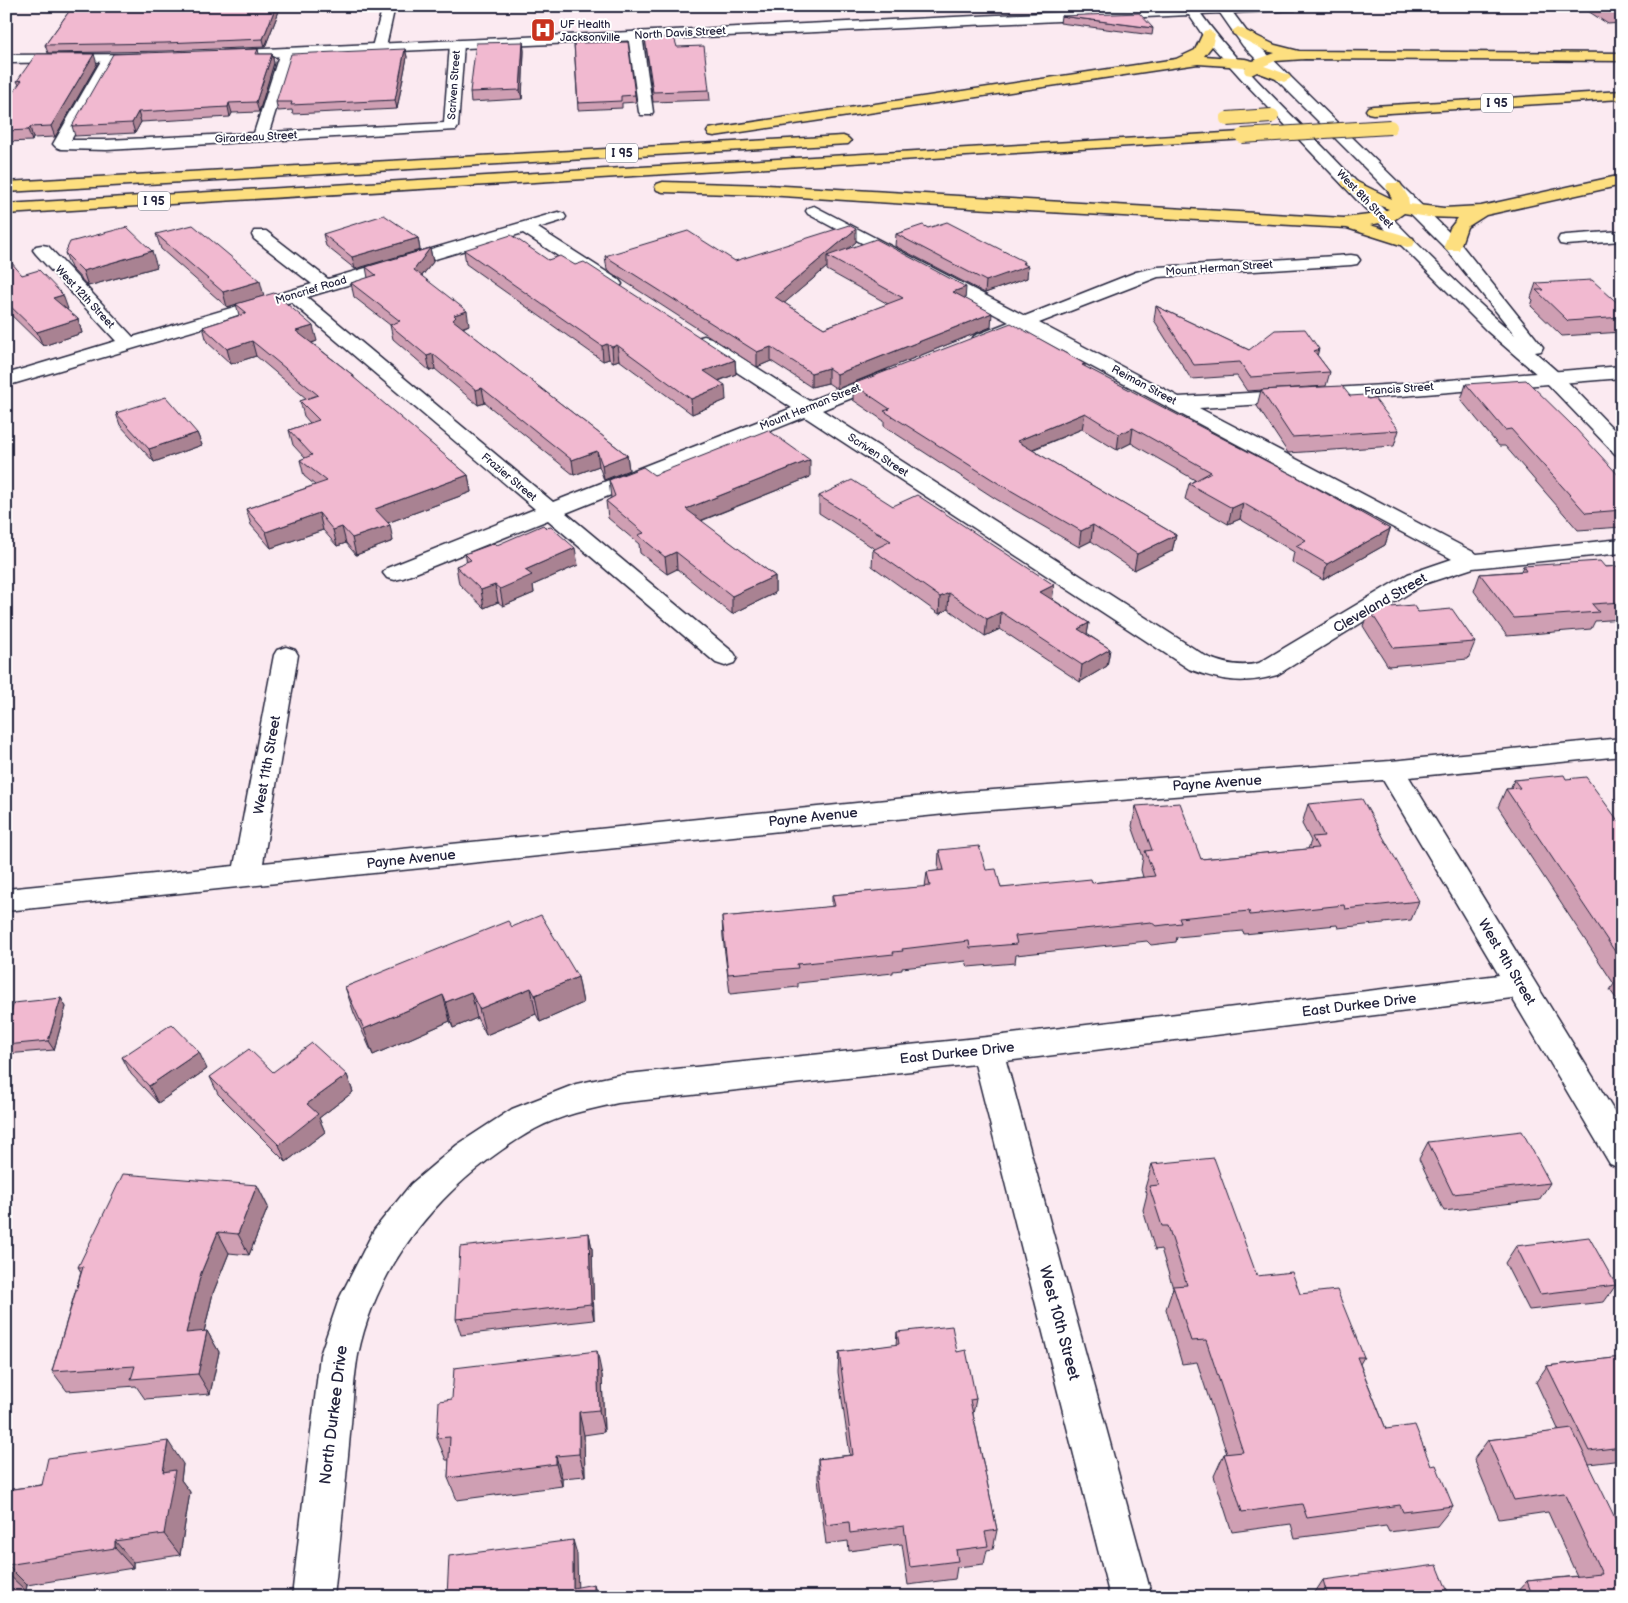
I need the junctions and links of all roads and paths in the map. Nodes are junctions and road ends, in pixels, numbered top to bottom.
1 (389, 6) edge
2 (1294, 6) edge
3 (1223, 8) edge
4 (1192, 9) edge
5 (1238, 31) junction
6 (1209, 34) junction
7 (635, 36) junction
8 (457, 44) junction
9 (379, 48) junction
10 (287, 52) junction
11 (213, 55) edge
12 (1305, 55) junction
13 (1622, 57) edge
14 (157, 58) edge
15 (6, 59) edge
16 (109, 59) junction
17 (1181, 62) junction
18 (1233, 62) junction
19 (1260, 63) junction
20 (1252, 82) junction
21 (1622, 95) edge
22 (1368, 110) dead end
23 (646, 112) dead end
24 (1334, 112) dead end
25 (1207, 120) dead end
26 (1409, 126) dead end
27 (451, 127) joint
28 (260, 137) junction
29 (858, 140) dead end
30 (439, 164) junction
31 (1622, 180) edge
32 (1349, 183) junction
33 (12, 186) edge
34 (1394, 186) junction
35 (296, 192) junction
36 (1400, 208) junction
37 (9, 209) edge
38 (1481, 210) junction
39 (814, 211) dead end
40 (1419, 211) junction
41 (558, 217) dead end
42 (1383, 218) junction
43 (1320, 222) junction
44 (524, 226) junction
45 (260, 235) dead end
46 (1622, 236) edge
47 (1566, 240) dead end
48 (1407, 242) junction
49 (1453, 246) junction
50 (42, 250) dead end
51 (1351, 260) dead end
52 (325, 286) junction
53 (294, 295) junction
54 (632, 296) edge
55 (1024, 322) junction
56 (690, 334) edge
57 (129, 344) junction
58 (960, 348) edge
59 (905, 370) edge
60 (1622, 372) edge
61 (1553, 378) junction
62 (6, 380) edge
63 (1177, 403) junction
64 (806, 409) junction
65 (1622, 450) edge
66 (550, 511) junction
67 (1622, 546) edge
68 (1473, 561) junction
69 (395, 573) dead end
70 (286, 655) dead end
71 (725, 658) dead end
72 (1237, 674) joint
73 (1622, 747) edge
74 (1392, 770) junction
75 (247, 875) junction
76 (6, 900) edge
77 (1520, 985) junction
78 (987, 1050) junction
79 (1622, 1154) edge
80 (423, 1195) joint
81 (313, 1597) edge
82 (1131, 1597) edge

1 - 9 street
2 - 3 street, North Davis Street
3 - 4 street, North Davis Street
3 - 5 street, West 8th Street
4 - 6 street, West 8th Street
4 - 7 street, North Davis Street
5 - 12 highway
5 - 19 street, West 8th Street
6 - 17 highway
6 - 18 street, West 8th Street
7 - 8 street, North Davis Street
7 - 23 street
8 - 9 street, North Davis Street
8 - 27 street, Scriven Street
9 - 10 street, North Davis Street
10 - 11 street, North Davis Street
10 - 28 street
12 - 13 highway
12 - 19 highway
14 - 16 street
15 - 16 street
16 - 28 street, Girardeau Street
17 - 18 highway
17 - 30 highway
18 - 19 highway
18 - 20 street, West 8th Street
19 - 20 highway
19 - 34 street, West 8th Street
20 - 32 street, West 8th Street
21 - 22 highway, I 95
24 - 25 highway, bridge
26 - 35 highway, I 95, bridge
27 - 28 street, Girardeau Street
29 - 30 highway, I 95
30 - 33 highway, I 95
31 - 38 highway
32 - 36 highway
32 - 42 street, West 8th Street
34 - 36 highway
34 - 40 street, West 8th Street
35 - 37 highway, I 95
35 - 43 highway
36 - 40 highway
36 - 42 highway
38 - 40 highway
38 - 49 highway
39 - 55 street, Reiman Street
40 - 49 street, West 8th Street
41 - 44 street, Moncrief Road
42 - 43 highway
42 - 48 street, West 8th Street
43 - 48 highway
44 - 52 street, Moncrief Road
44 - 54 street
45 - 52 street
46 - 47 street
48 - 61 street, West 8th Street
49 - 61 street, West 8th Street
50 - 57 street, West 12th Street
51 - 55 street, Mount Herman Street
52 - 53 street, Moncrief Road
53 - 57 street, Moncrief Road
53 - 66 street, Frazier Street
55 - 58 street, Mount Herman Street
55 - 63 street, Reiman Street
56 - 64 street, Scriven Street
57 - 62 street, Moncrief Road
59 - 64 street, Mount Herman Street
60 - 61 street, Francis Street
61 - 63 street, Francis Street
61 - 65 street, West 8th Street
63 - 68 street, Reiman Street
64 - 66 street, Mount Herman Street
64 - 72 street, Scriven Street
66 - 69 street, Mount Herman Street
66 - 71 street, Frazier Street
67 - 68 street, Cleveland Street
68 - 72 street, Cleveland Street
70 - 75 street, West 11th Street
73 - 74 street, Payne Avenue
74 - 75 street, Payne Avenue
74 - 77 street, West 9th Street
75 - 76 street, Payne Avenue
77 - 78 street, East Durkee Drive
77 - 79 street, West 9th Street
78 - 80 street, East Durkee Drive
78 - 82 street, West 10th Street
80 - 81 street, North Durkee Drive

